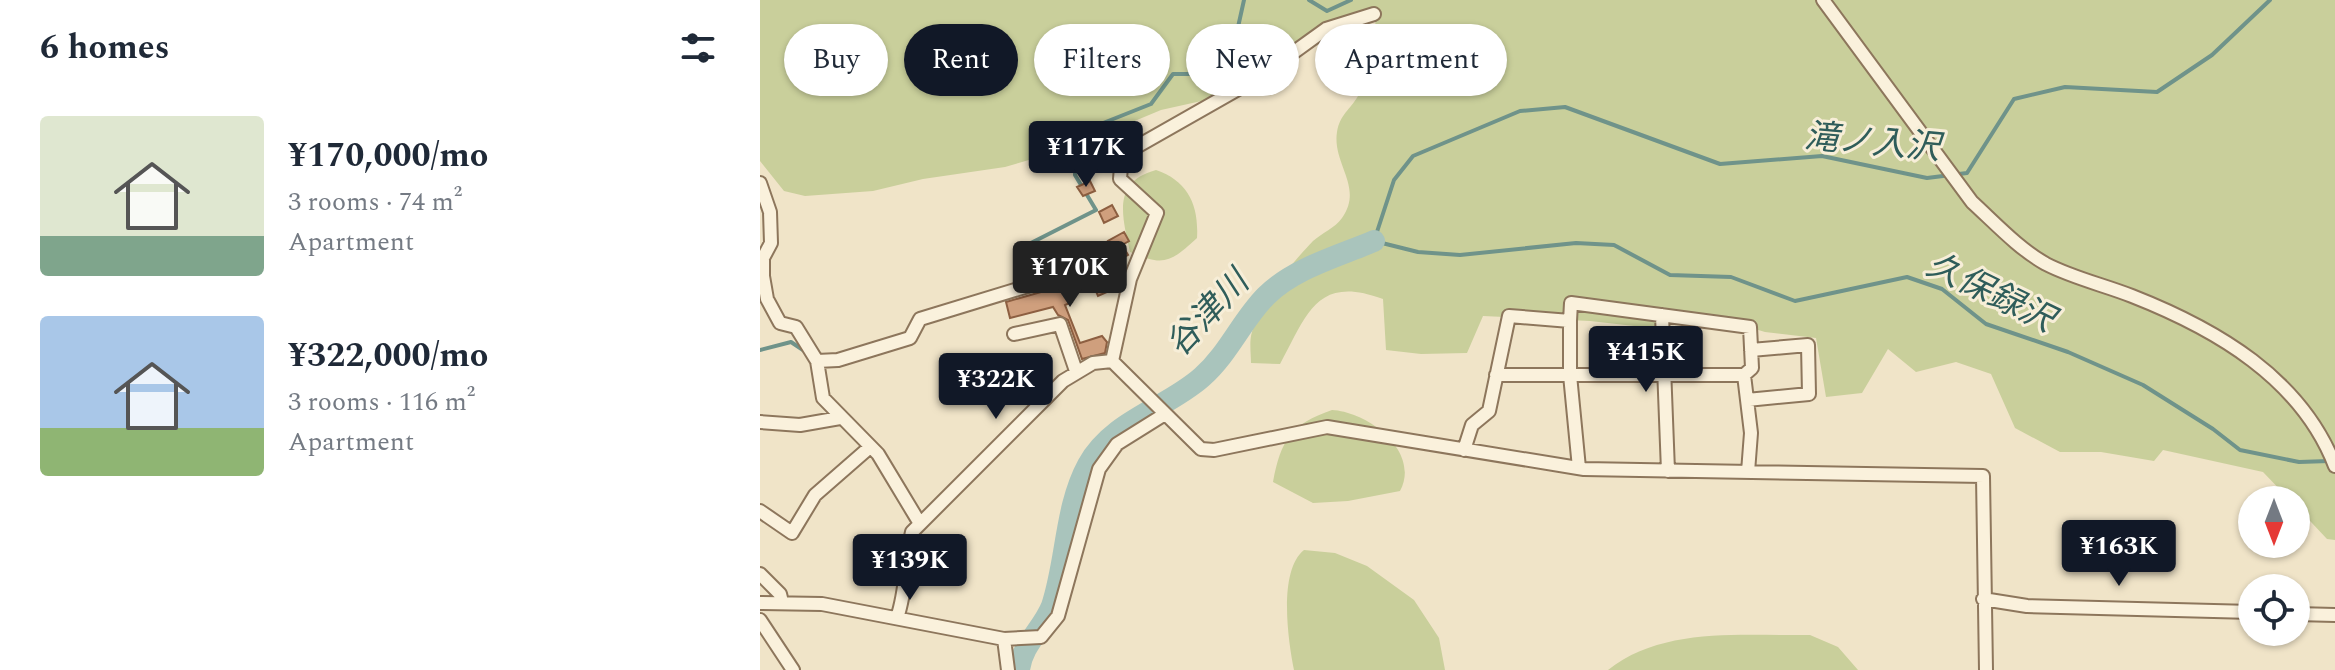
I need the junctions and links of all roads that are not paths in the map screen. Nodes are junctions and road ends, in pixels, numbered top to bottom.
1 (1823, 0) edge
2 (1374, 14) dead end
3 (760, 183) edge
4 (1038, 263) dead end
5 (1662, 315) junction
6 (1570, 321) junction
7 (1014, 334) dead end
8 (1751, 350) junction
9 (817, 361) junction
10 (1112, 361) junction
11 (1076, 371) junction
12 (1496, 375) junction
13 (1570, 375) junction
14 (1663, 375) junction
15 (1744, 375) junction
16 (1747, 400) junction
17 (1165, 414) junction
18 (840, 418) junction
19 (760, 422) edge
20 (870, 447) junction
21 (1464, 450) junction
22 (2335, 466) edge
23 (1579, 468) junction
24 (1668, 471) junction
25 (1748, 472) junction
26 (760, 511) edge
27 (919, 522) junction
28 (760, 574) edge
29 (1983, 599) junction
30 (782, 602) junction
31 (760, 603) edge
32 (2238, 612) edge
33 (2310, 614) edge
34 (2335, 615) edge
35 (897, 618) junction
36 (760, 620) edge
37 (1004, 639) junction
38 (793, 670) edge
39 (1008, 670) edge
40 (1986, 670) edge

1 - 22 street
2 - 10 street
3 - 9 street
4 - 9 street
5 - 6 street
5 - 8 street
5 - 14 street
6 - 12 street
6 - 13 street
7 - 11 street
8 - 15 street
8 - 16 street
9 - 18 street
10 - 11 street
10 - 17 street
11 - 27 street
12 - 13 street
12 - 21 street
13 - 14 street
13 - 23 street
14 - 15 street
14 - 24 street
15 - 16 street
16 - 25 street
17 - 21 street
17 - 37 street
18 - 19 street
18 - 20 street
20 - 26 street
20 - 27 street
21 - 23 street
23 - 24 street
24 - 25 street
25 - 29 street
27 - 35 street
28 - 30 street
29 - 32 street
29 - 40 street
30 - 31 street
30 - 35 street
33 - 34 street
35 - 37 street
36 - 38 street
37 - 39 street

